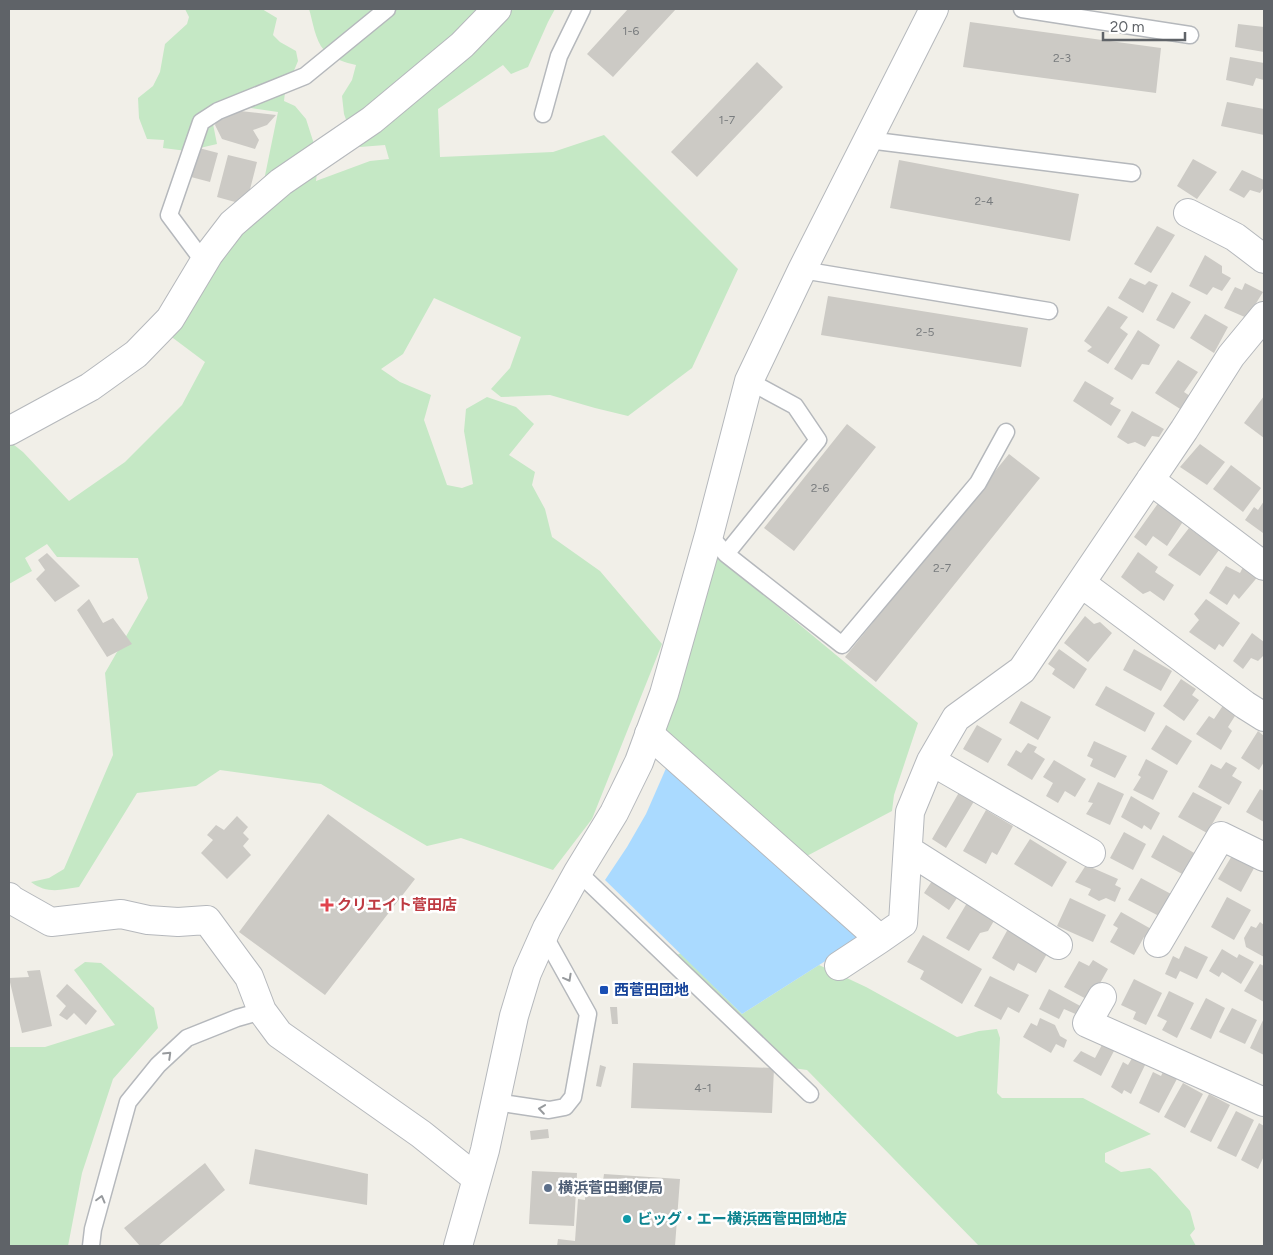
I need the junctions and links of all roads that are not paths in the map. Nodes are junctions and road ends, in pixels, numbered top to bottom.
1 (388, 9) edge
2 (497, 9) edge
3 (582, 9) edge
4 (934, 9) edge
5 (1022, 9) edge
6 (1190, 34) dead end
7 (543, 114) dead end
8 (868, 140) junction
9 (1132, 172) dead end
10 (1188, 213) dead end
11 (1264, 259) edge
12 (204, 262) junction
13 (802, 270) junction
14 (1049, 311) dead end
15 (1264, 316) edge
16 (749, 381) junction
17 (9, 431) edge
18 (1006, 432) dead end
19 (1150, 480) junction
20 (717, 545) junction
21 (1264, 566) edge
22 (1081, 583) junction
23 (1264, 718) edge
24 (649, 734) junction
25 (931, 761) junction
26 (908, 850) junction
27 (1091, 853) dead end
28 (1264, 857) edge
29 (578, 872) junction
30 (9, 897) edge
31 (544, 935) junction
32 (880, 939) junction
33 (1158, 943) dead end
34 (1058, 945) dead end
35 (839, 966) dead end
36 (1102, 997) dead end
37 (262, 1011) junction
38 (810, 1094) dead end
39 (495, 1102) junction
40 (1264, 1102) edge
41 (476, 1178) junction
42 (91, 1246) edge
43 (458, 1246) edge

1 - 12 lane
2 - 12 street
3 - 7 lane
4 - 8 street
5 - 6 lane
8 - 9 lane
8 - 13 street
10 - 11 street
12 - 17 street
13 - 14 lane
13 - 16 street
15 - 19 street
16 - 20 street
16 - 20 lane
18 - 20 lane
19 - 21 street
19 - 22 street
20 - 24 street
22 - 23 street
22 - 25 street
24 - 29 street
24 - 32 street
25 - 26 street
25 - 27 street
26 - 32 street
26 - 34 street
28 - 33 street
29 - 31 street
29 - 38 lane
30 - 37 street
31 - 39 street
31 -> 39 lane
32 - 35 street
36 - 40 street
37 - 41 street
42 -> 37 lane
39 - 41 street
41 - 43 street

